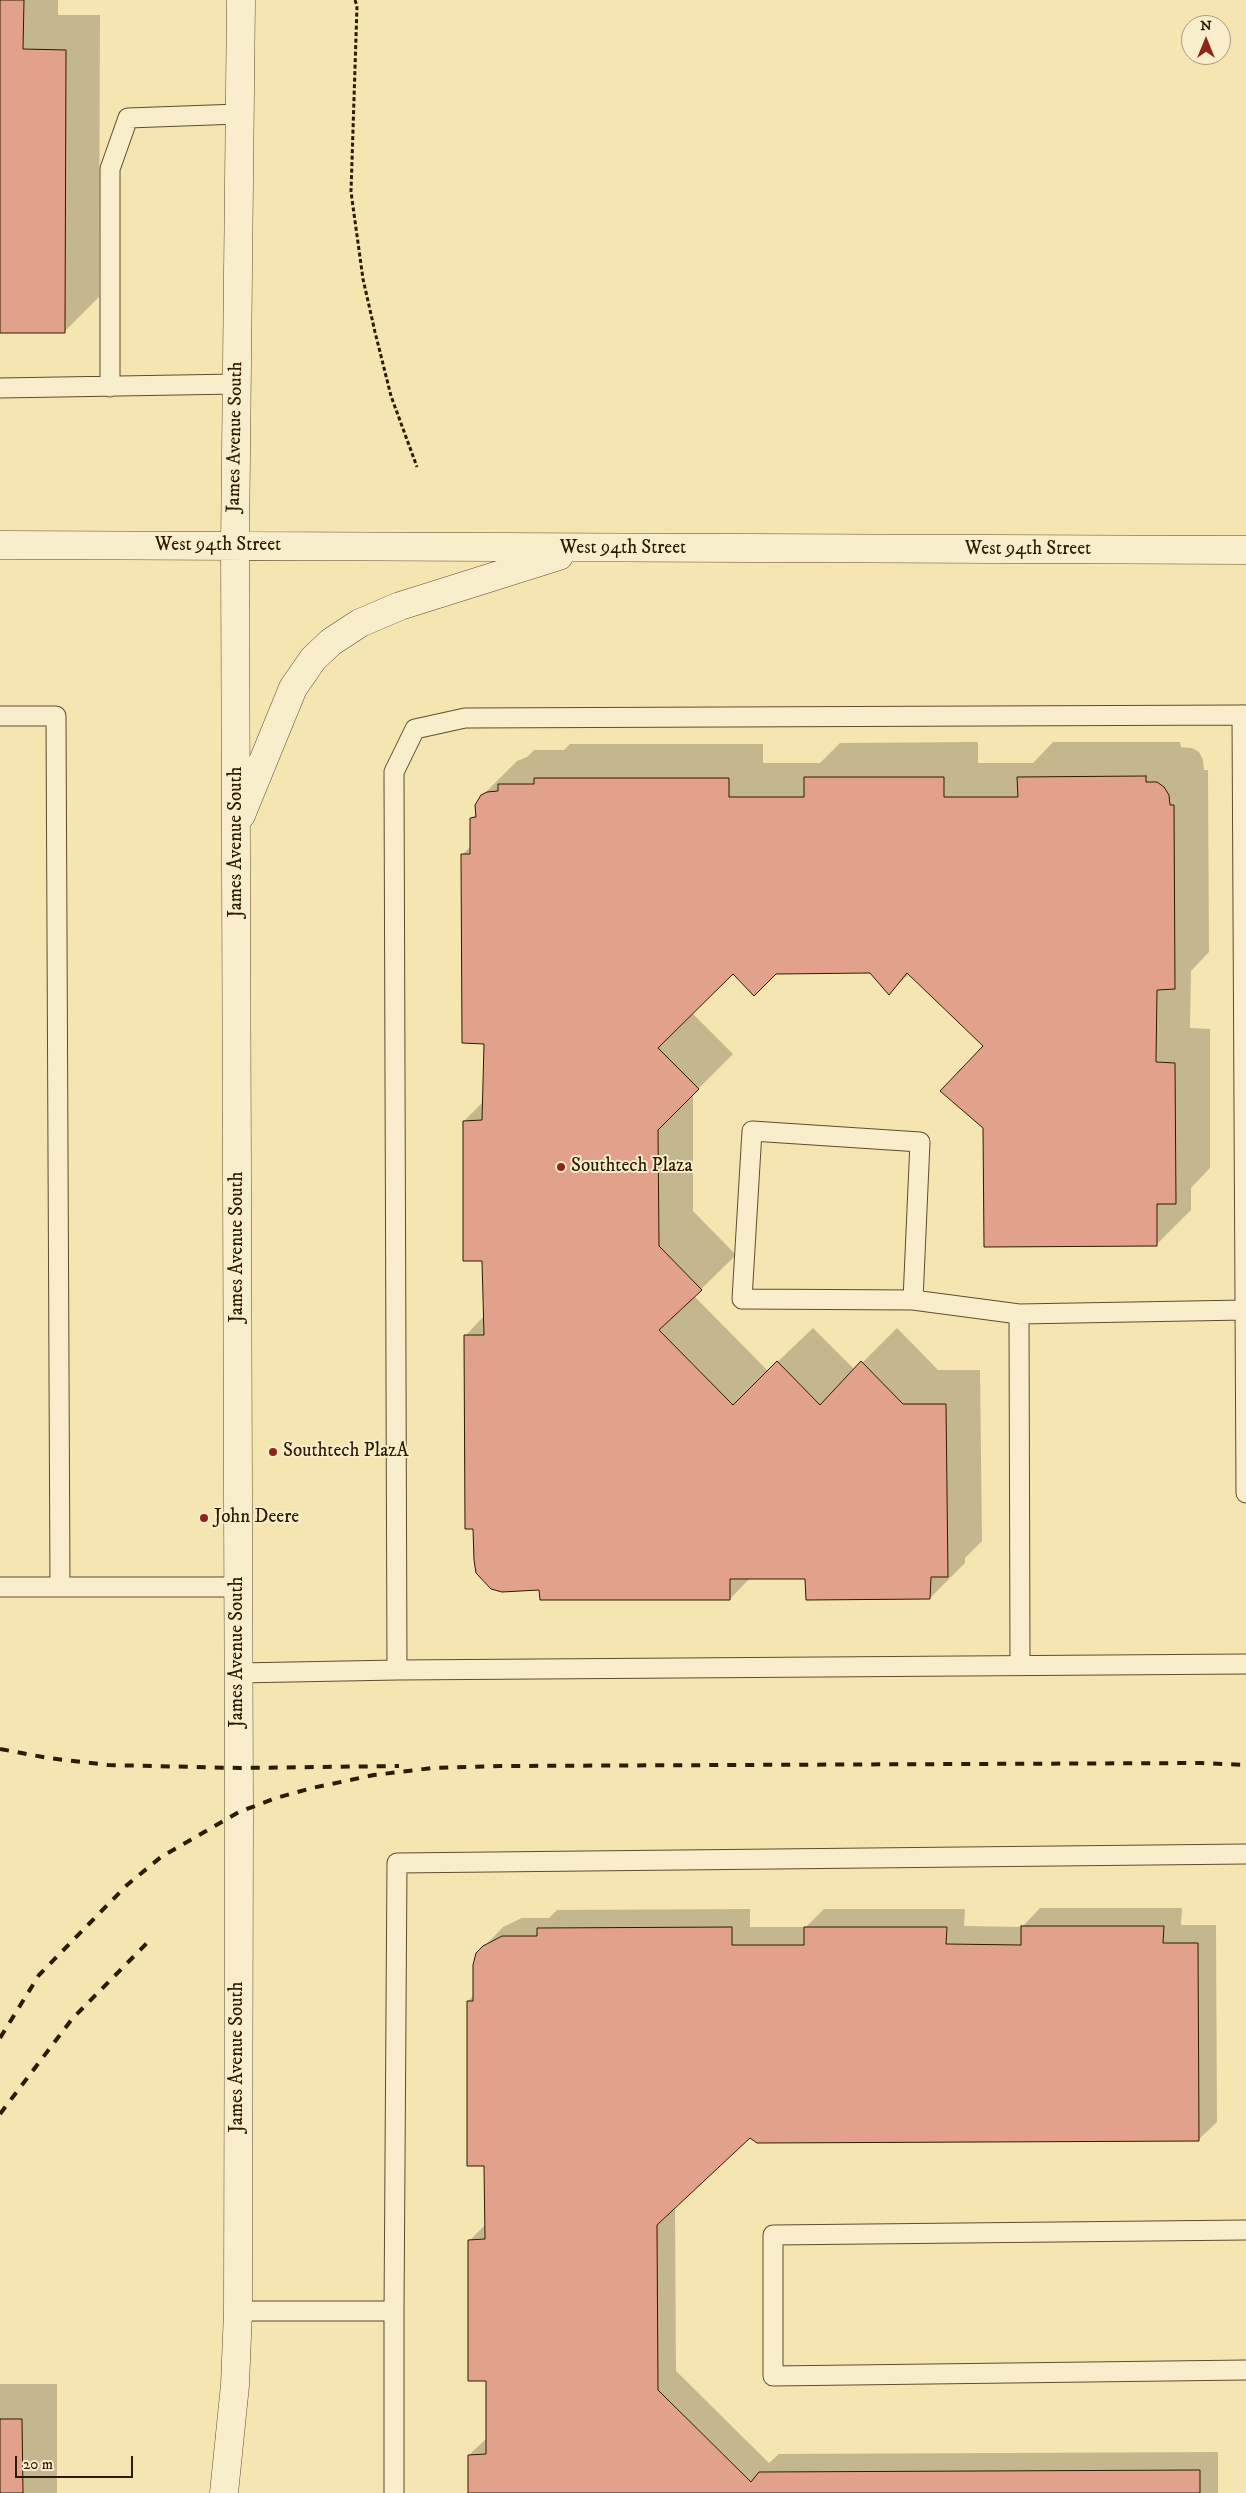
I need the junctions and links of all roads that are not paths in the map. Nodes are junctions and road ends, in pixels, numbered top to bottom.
1 (241, 0) edge
2 (239, 114) junction
3 (237, 384) junction
4 (110, 387) junction
5 (0, 388) edge
6 (0, 545) edge
7 (235, 546) junction
8 (584, 549) junction
9 (1246, 550) edge
10 (1244, 715) edge
11 (0, 716) edge
12 (237, 826) junction
13 (913, 1300) junction
14 (1245, 1310) edge
15 (1019, 1314) junction
16 (1246, 1493) edge
17 (60, 1586) junction
18 (238, 1586) junction
19 (0, 1587) edge
20 (1246, 1664) edge
21 (1020, 1665) junction
22 (397, 1670) junction
23 (238, 1673) junction
24 (1246, 1854) edge
25 (1246, 2230) edge
26 (394, 2311) junction
27 (238, 2312) junction
28 (1246, 2370) edge
29 (224, 2493) edge
30 (394, 2493) edge

1 - 2 street, James Avenue South
2 - 3 street, James Avenue South
2 - 4 lane
3 - 4 lane
3 - 7 street, James Avenue South
4 - 5 lane
6 - 7 street, West 94th Street
7 - 8 street, West 94th Street
7 - 12 street, James Avenue South
8 - 9 street, West 94th Street
8 - 12 street
10 - 14 lane
10 - 22 lane
11 - 17 lane
12 - 18 street, James Avenue South
13 - 13 lane
13 - 15 lane
14 - 15 lane
14 - 16 lane
15 - 21 lane
17 - 18 lane
17 - 19 lane
18 - 23 street, James Avenue South
20 - 21 lane
21 - 22 lane
22 - 23 lane
23 - 27 street, James Avenue South
24 - 26 lane
25 - 28 lane
26 - 27 lane
26 - 30 lane
27 - 29 street, James Avenue South

